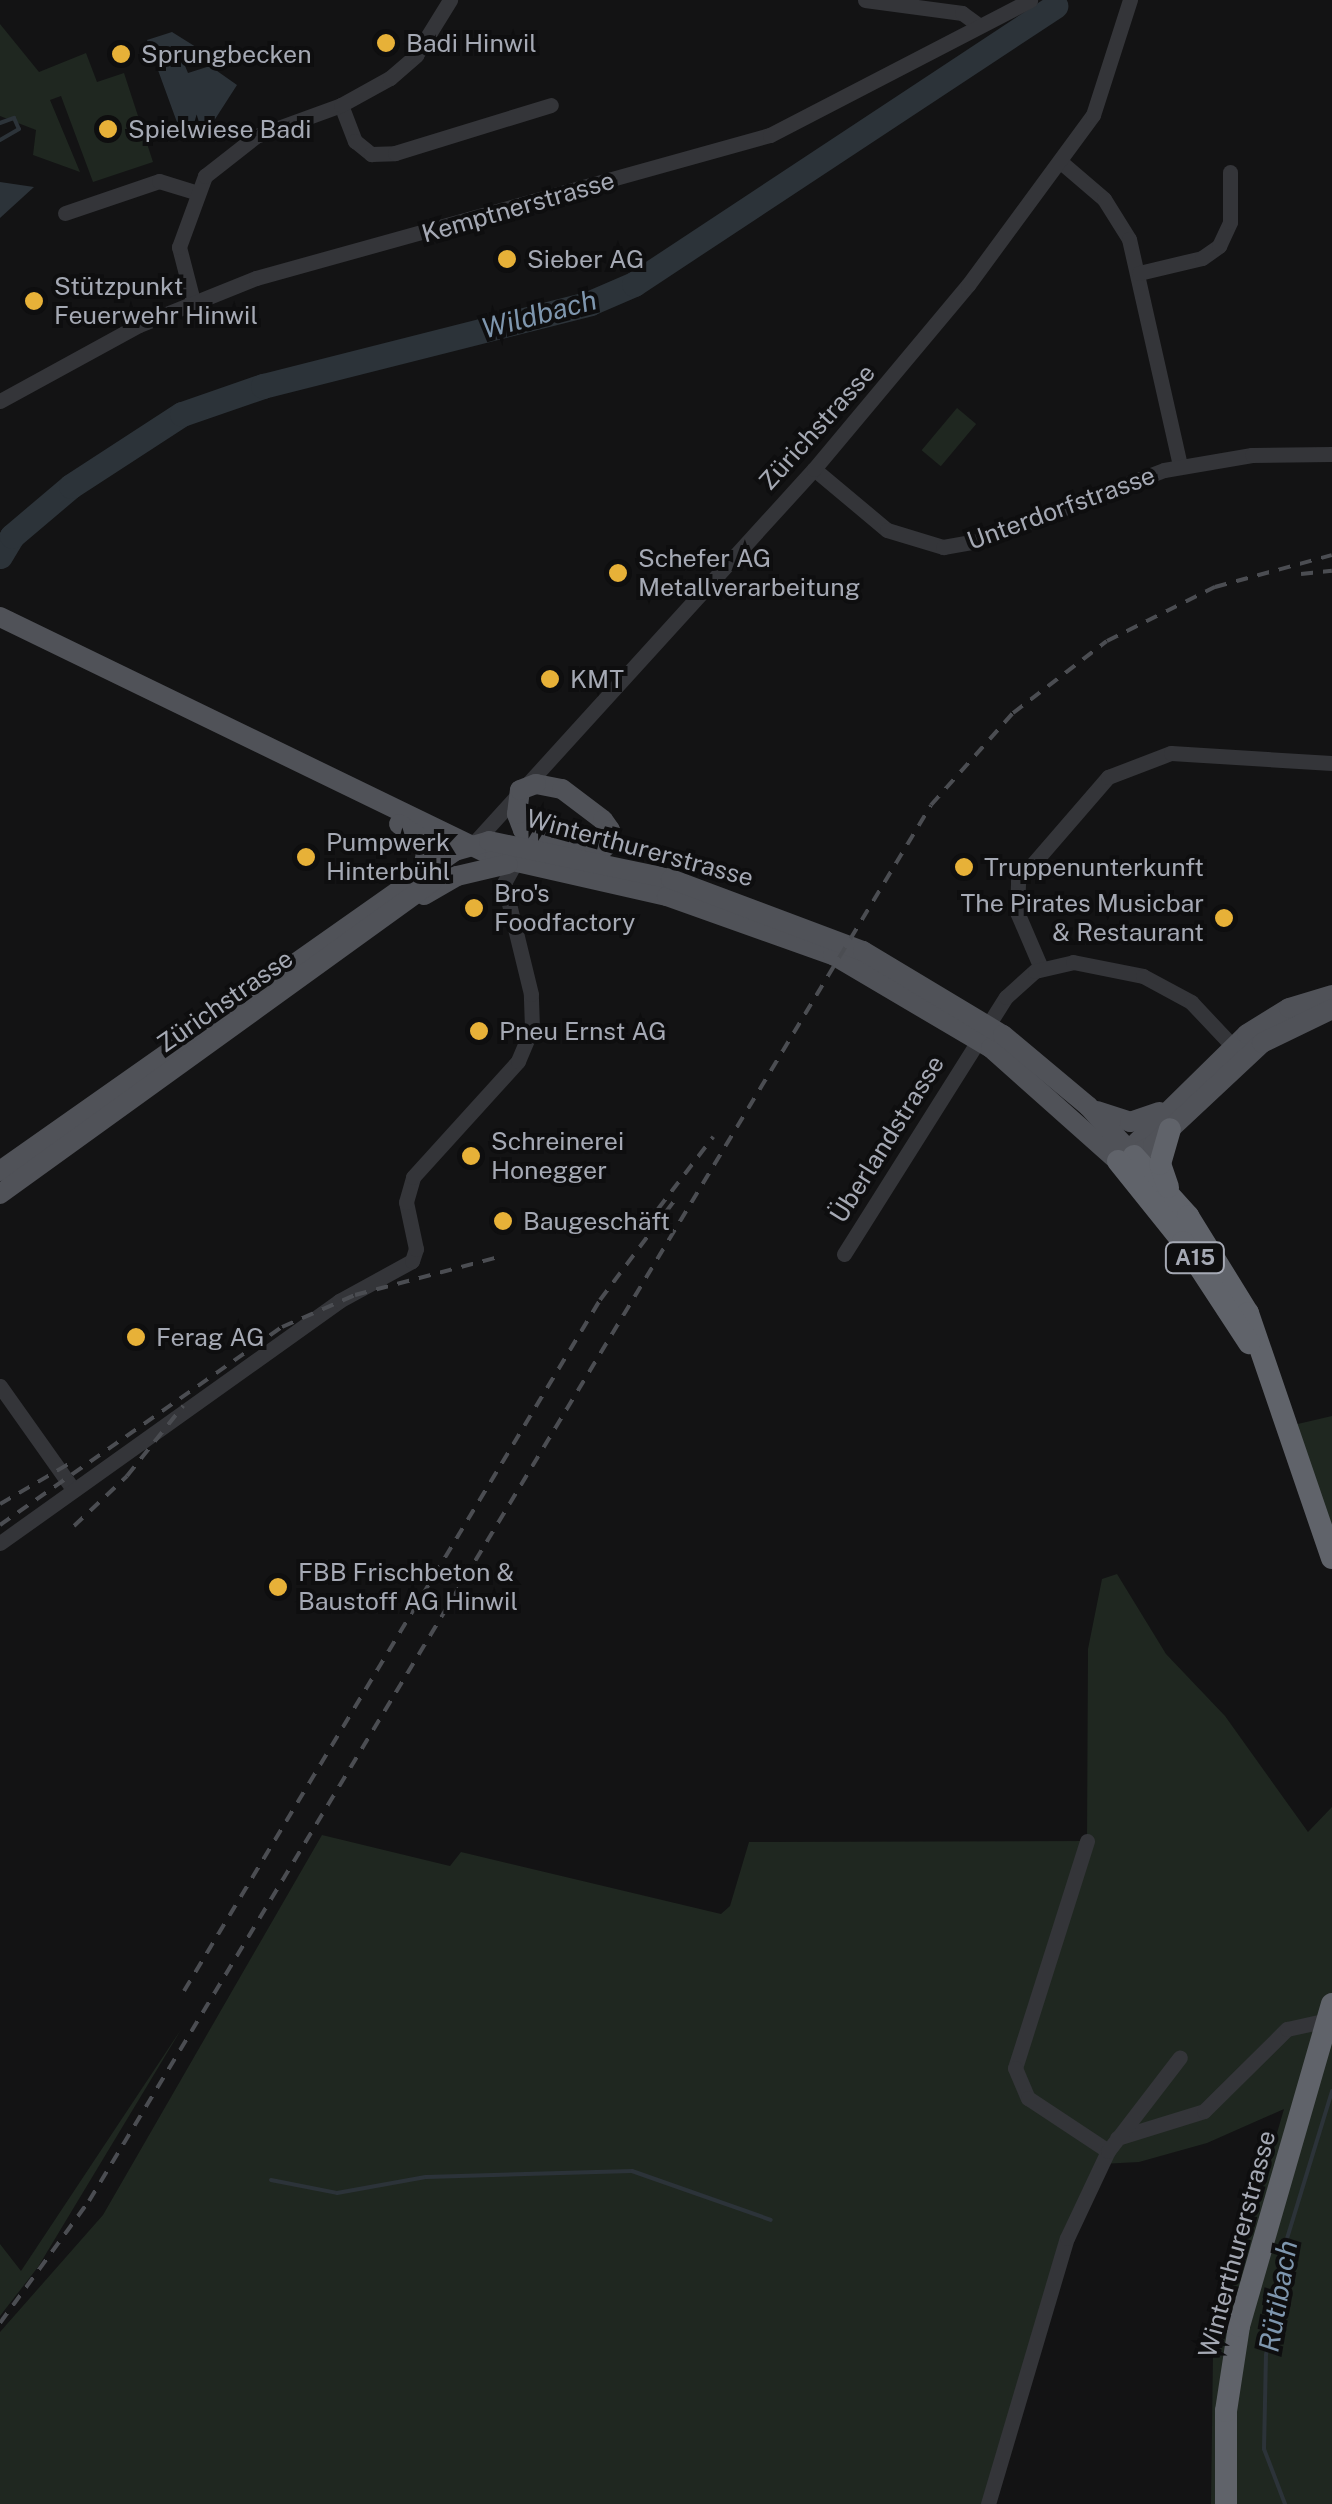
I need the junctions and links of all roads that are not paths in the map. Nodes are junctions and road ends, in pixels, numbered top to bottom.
1 (450, 0) edge
2 (865, 0) edge
3 (1030, 0) edge
4 (1130, 0) edge
5 (976, 23) junction
6 (341, 105) junction
7 (551, 105) dead end
8 (1062, 163) junction
9 (1230, 172) dead end
10 (194, 192) junction
11 (65, 213) dead end
12 (1139, 273) junction
13 (193, 301) junction
14 (0, 401) edge
15 (1332, 454) edge
16 (1180, 466) junction
17 (814, 470) junction
18 (0, 617) edge
19 (1332, 763) edge
20 (349, 788) junction
21 (520, 790) junction
22 (473, 844) junction
23 (587, 858) junction
24 (515, 863) junction
25 (422, 874) junction
26 (408, 902) junction
27 (1041, 968) junction
28 (1332, 995) edge
29 (1332, 1008) edge
30 (1238, 1052) junction
31 (1088, 1106) junction
32 (1168, 1119) junction
33 (1126, 1156) junction
34 (0, 1171) edge
35 (0, 1194) edge
36 (1172, 1195) junction
37 (844, 1254) dead end
38 (1264, 1362) junction
39 (0, 1386) edge
40 (73, 1489) junction
41 (0, 1542) edge
42 (1332, 1558) edge
43 (1087, 1841) dead end
44 (1332, 2004) edge
45 (1324, 2020) edge
46 (1180, 2057) dead end
47 (1112, 2144) junction
48 (988, 2504) edge
49 (1226, 2504) edge

1 - 6 street
2 - 5 street
3 - 5 street, Kemptnerstrasse
4 - 8 street, Zürichstrasse
5 - 13 street, Kemptnerstrasse
6 - 7 street
6 - 10 street
8 - 12 street
8 - 17 street, Zürichstrasse
9 - 12 street
10 - 11 street
10 - 13 street
12 - 16 street
13 - 14 street, Kemptnerstrasse
15 - 16 street, Unterdorfstrasse
16 - 17 street, Unterdorfstrasse
17 - 21 street, Zürichstrasse
18 - 20 main road, Winterthurerstrasse
19 - 27 street
20 - 22 main road, Winterthurerstrasse
20 - 25 main road
21 - 22 street, Zürichstrasse
21 - 23 main road
21 - 23 main road
22 - 23 main road, Winterthurerstrasse
22 - 24 main road, Winterthurerstrasse
22 - 25 main road, Zürichstrasse
22 - 26 main road, Zürichstrasse
23 - 31 main road, Winterthurerstrasse
24 - 26 main road
24 - 33 main road, Winterthurerstrasse
24 - 40 street
25 - 34 main road, Zürichstrasse
26 - 35 main road, Zürichstrasse
27 - 30 street
27 - 37 street, Überlandstrasse
28 - 30 main road
29 - 30 main road
30 - 32 main road
31 - 32 main road
31 - 33 main road, Winterthurerstrasse
32 - 33 main road
32 - 36 highway
33 - 36 highway, A15
33 - 38 highway, A15
36 - 38 highway, A15
38 - 42 highway, A15
39 - 40 street
40 - 41 street
43 - 47 street
44 - 49 highway, Winterthurerstrasse
45 - 47 street
46 - 47 street
47 - 48 street

